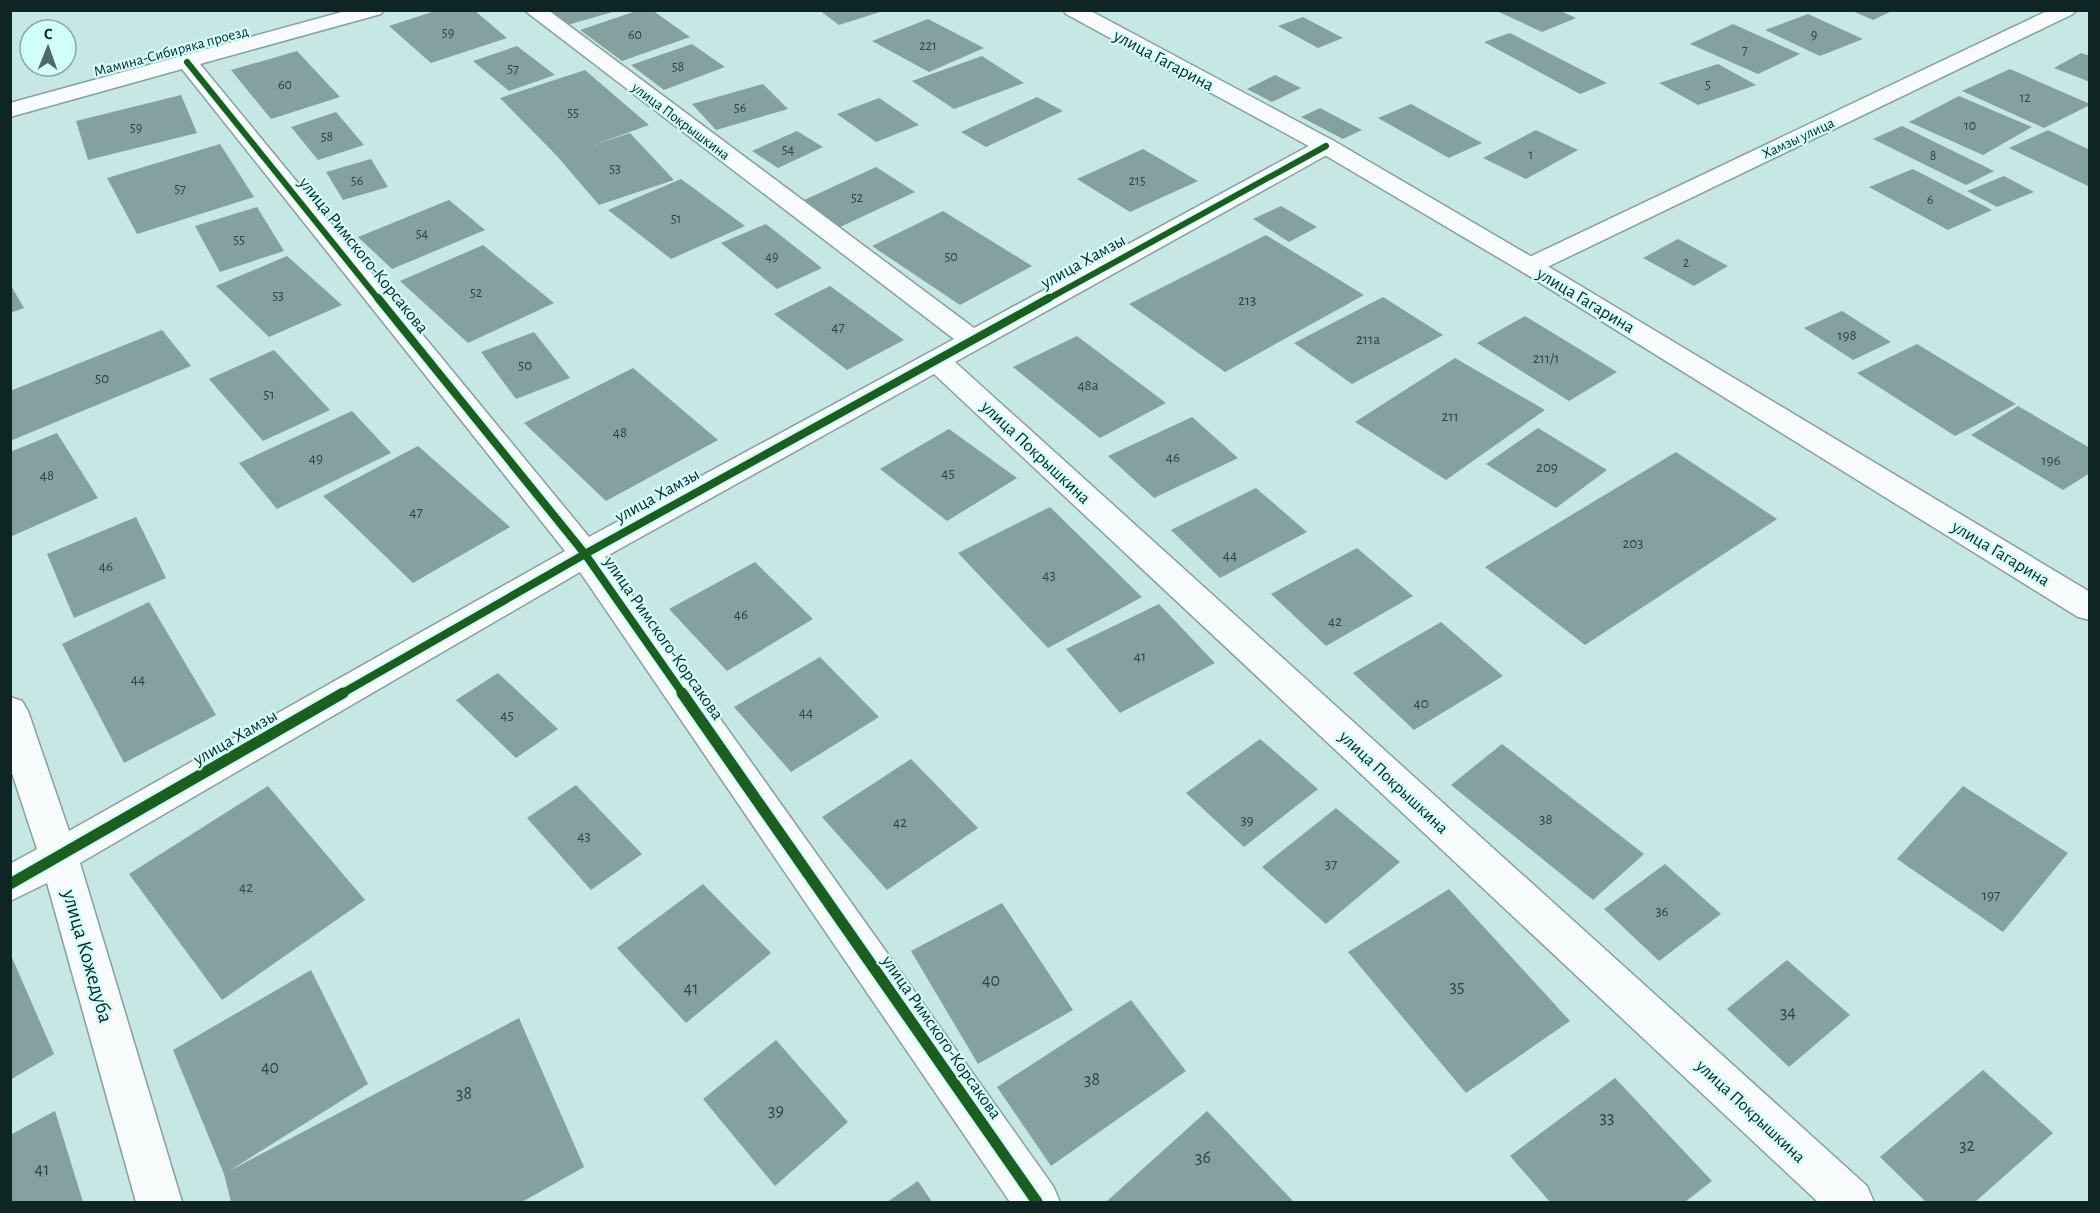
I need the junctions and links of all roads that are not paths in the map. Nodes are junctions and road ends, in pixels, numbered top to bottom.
1 (374, 10) edge
2 (534, 10) edge
3 (1073, 10) edge
4 (2066, 10) edge
5 (187, 62) junction
6 (10, 110) edge
7 (1326, 146) junction
8 (1530, 266) junction
9 (973, 340) junction
10 (937, 361) junction
11 (585, 554) junction
12 (2090, 608) edge
13 (10, 711) edge
14 (59, 857) junction
15 (10, 884) edge
16 (159, 1203) edge
17 (1037, 1203) edge
18 (1851, 1203) edge

1 - 5 street, Мамина-Сибиряка проезд
2 - 9 street, улица Покрышкина
3 - 7 street, улица Гагарина
4 - 8 street, Хамзы улица
5 - 6 street, Мамина-Сибиряка проезд
5 - 11 street, улица Римского-Корсакова
7 - 8 street, улица Гагарина
7 - 9 street, улица Хамзы
8 - 12 street, улица Гагарина
9 - 10 street, улица Хамзы
10 - 11 street, улица Хамзы
10 - 18 street, улица Покрышкина
11 - 14 street, улица Хамзы
11 - 17 street, улица Римского-Корсакова
13 - 14 street, улица Кожедуба
14 - 15 street, улица Хамзы
14 - 16 street, улица Кожедуба

